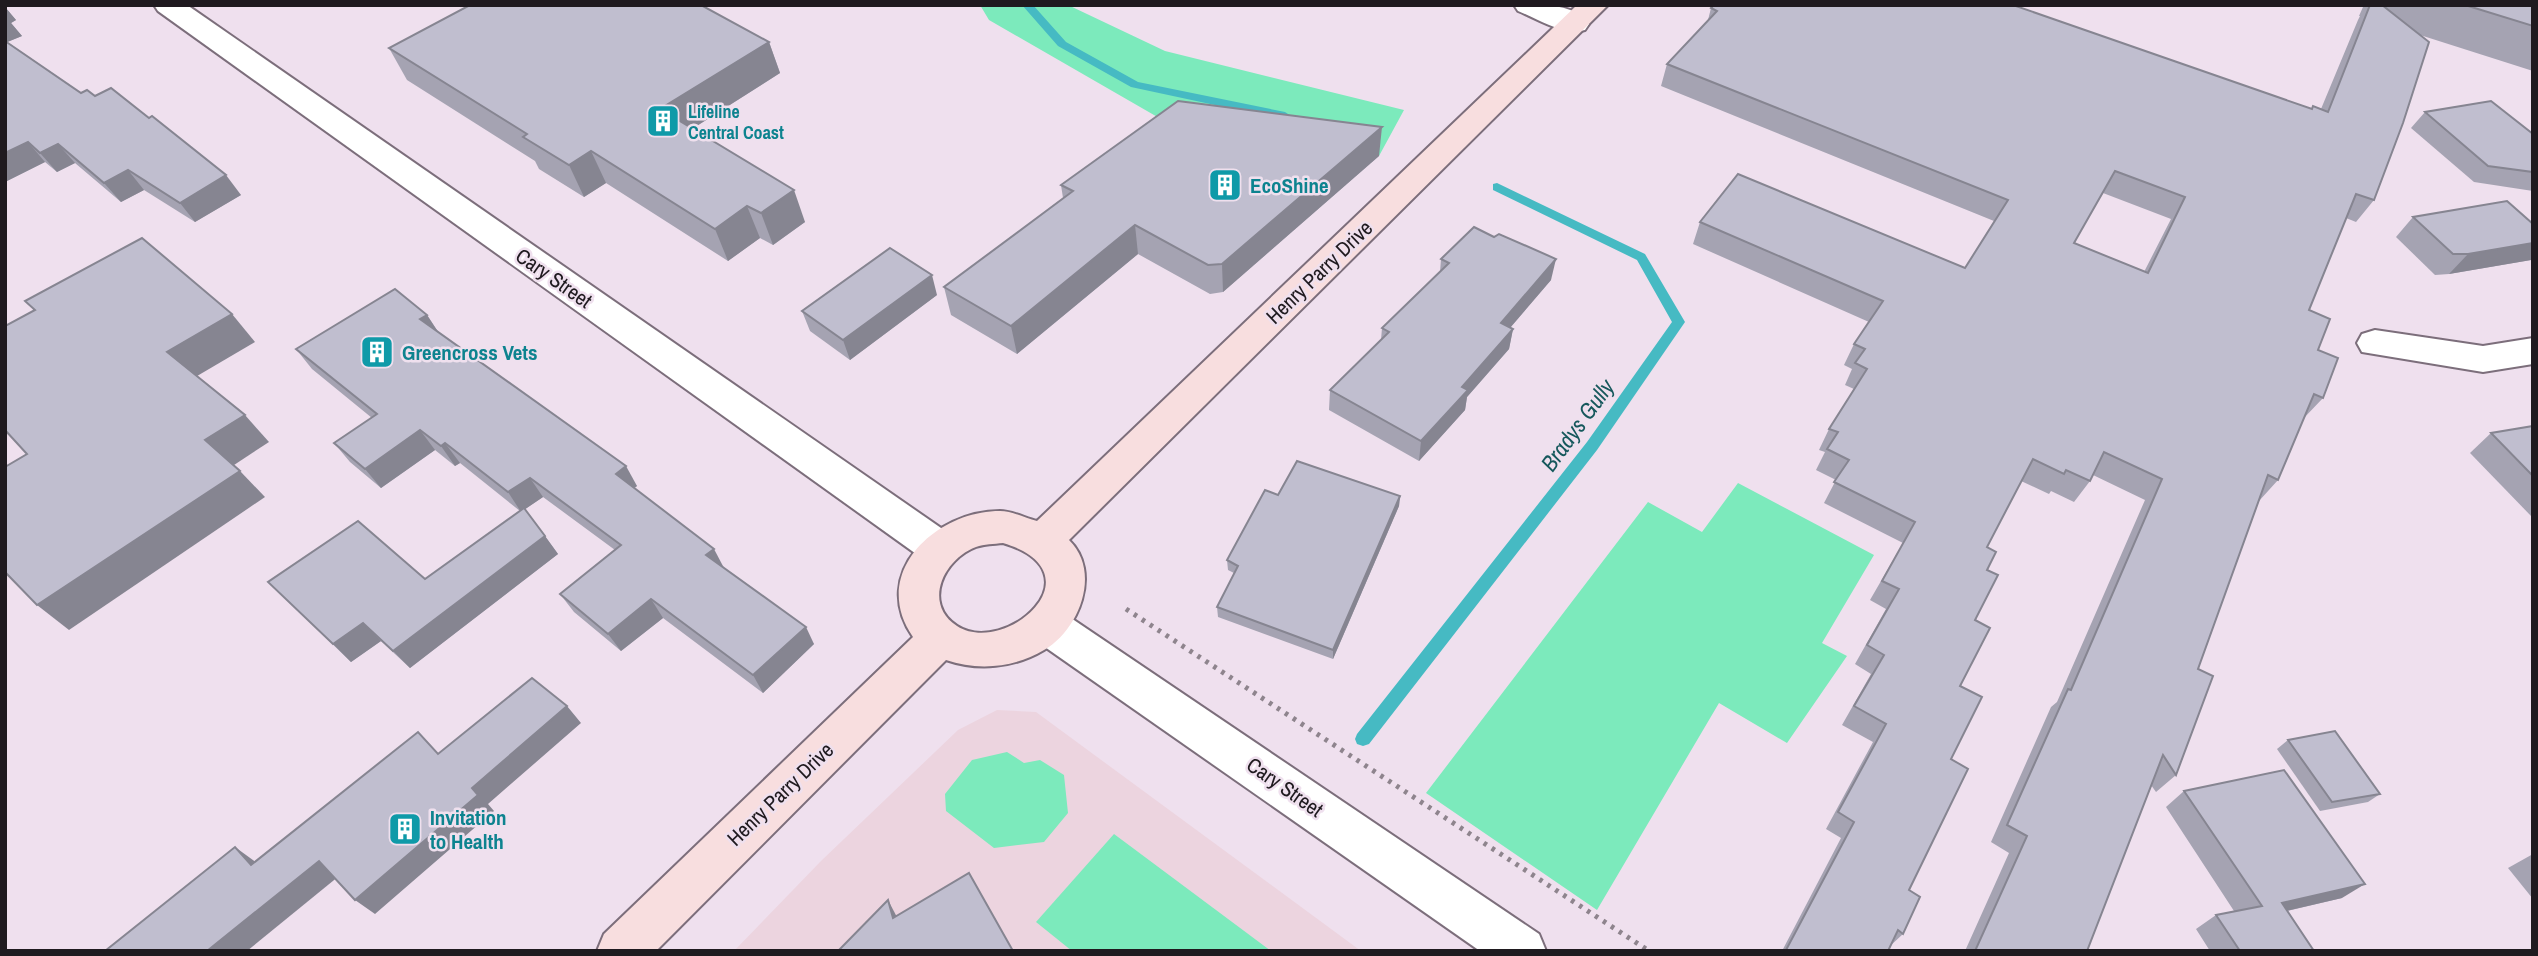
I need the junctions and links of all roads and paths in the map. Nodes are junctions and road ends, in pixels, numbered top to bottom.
1 (168, 5) edge
2 (1528, 5) edge
3 (1585, 15) edge
4 (2375, 343) dead end
5 (2533, 351) edge
6 (1044, 539) junction
7 (940, 550) junction
8 (1126, 609) dead end
9 (1047, 625) junction
10 (940, 638) junction
11 (621, 951) edge
12 (1522, 951) edge
13 (1649, 951) edge

1 - 7 street, Cary Street
2 - 3 street
3 - 6 main road, Henry Parry Drive
4 - 5 street
6 - 7 main road
6 - 9 main road
7 - 10 main road
8 - 13 path
9 - 10 main road
9 - 12 street, Cary Street
10 - 11 main road, Henry Parry Drive

